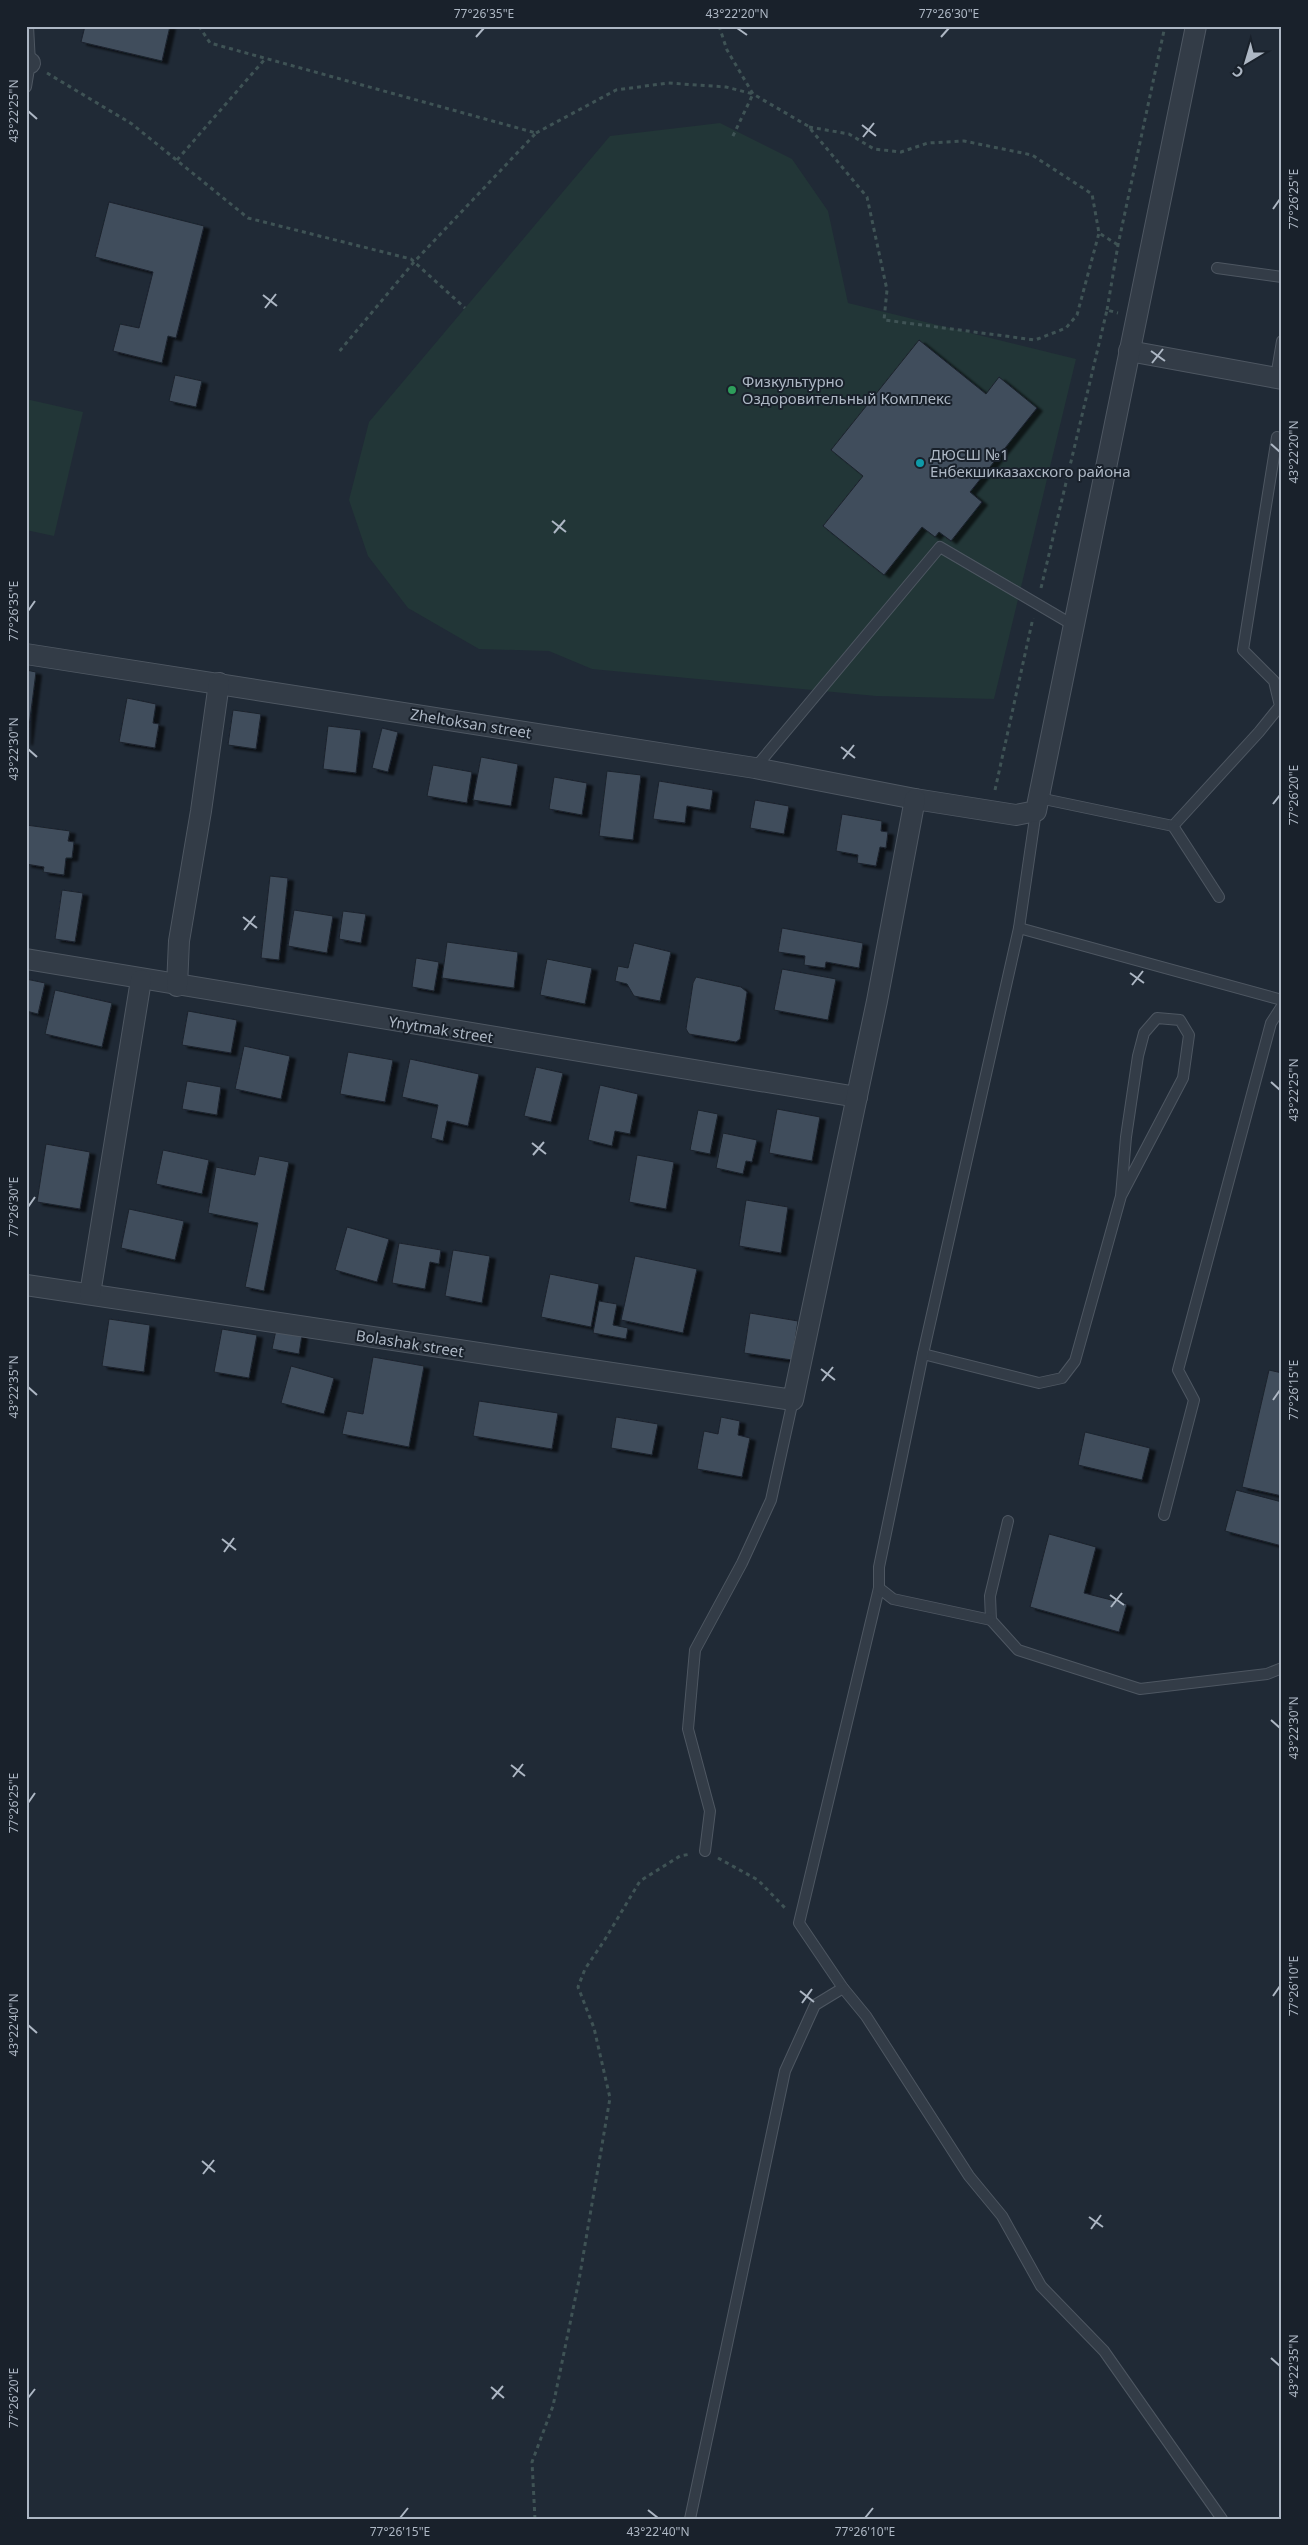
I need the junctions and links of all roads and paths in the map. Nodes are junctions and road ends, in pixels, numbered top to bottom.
1 (28, 26) edge
2 (198, 26) edge
3 (719, 26) edge
4 (1165, 26) edge
5 (1196, 26) edge
6 (265, 59) junction
7 (28, 62) edge
8 (26, 87) edge
9 (753, 94) junction
10 (808, 126) junction
11 (536, 133) junction
12 (732, 138) dead end
13 (176, 160) junction
14 (1099, 233) junction
15 (1118, 245) junction
16 (414, 262) junction
17 (1217, 268) dead end
18 (1282, 277) edge
19 (465, 308) dead end
20 (1107, 310) junction
21 (1136, 317) junction
22 (1282, 341) edge
23 (1129, 351) junction
24 (338, 354) dead end
25 (1279, 378) edge
26 (1277, 437) dead end
27 (1036, 603) junction
28 (1074, 625) junction
29 (26, 654) edge
30 (219, 683) junction
31 (755, 768) junction
32 (915, 799) junction
33 (1037, 804) junction
34 (992, 811) junction
35 (1173, 826) junction
36 (1219, 898) dead end
37 (1020, 928) junction
38 (26, 959) edge
39 (141, 980) junction
40 (178, 986) junction
41 (1282, 1000) edge
42 (1282, 1006) edge
43 (857, 1097) junction
44 (1121, 1196) junction
45 (26, 1285) edge
46 (90, 1294) junction
47 (923, 1354) junction
48 (794, 1400) junction
49 (1164, 1515) dead end
50 (1008, 1521) dead end
51 (879, 1588) junction
52 (991, 1620) junction
53 (1282, 1668) edge
54 (705, 1851) junction
55 (799, 1923) junction
56 (843, 1988) junction
57 (535, 2519) edge
58 (690, 2519) edge
59 (1222, 2519) edge

1 - 7 lane
2 - 6 path
3 - 9 path
4 - 15 path
5 - 21 street
6 - 11 path
6 - 13 path
7 - 8 lane
7 - 13 path
9 - 10 path
9 - 11 path
9 - 12 path
10 - 14 path
10 - 14 path
11 - 16 path
13 - 16 path
14 - 15 path
15 - 20 path
16 - 19 path
16 - 24 path
17 - 18 lane
20 - 21 path
20 - 27 path
21 - 23 street
22 - 25 lane
23 - 25 street
23 - 28 street
26 - 35 lane
27 - 28 lane
27 - 31 lane
27 - 34 path
28 - 33 street
29 - 30 street, Zheltoksan street
30 - 31 street, Zheltoksan street
30 - 40 street
31 - 32 street, Zheltoksan street
32 - 34 street, Zheltoksan street
32 - 43 street
33 - 34 street, Zheltoksan street
33 - 35 lane
33 - 37 lane
35 - 36 lane
37 - 41 lane
37 - 47 lane
38 - 39 street, Ynytmak street
39 - 40 street, Ynytmak street
39 - 46 street
40 - 43 street, Ynytmak street
42 - 49 lane
43 - 48 street
44 - 44 lane
44 - 47 lane
45 - 46 street, Bolashak street
46 - 48 street, Bolashak street
47 - 51 lane
48 - 54 lane
50 - 52 lane
51 - 52 lane
51 - 55 lane
52 - 53 lane
54 - 55 path
54 - 57 path
55 - 56 lane
56 - 58 lane
56 - 59 lane

